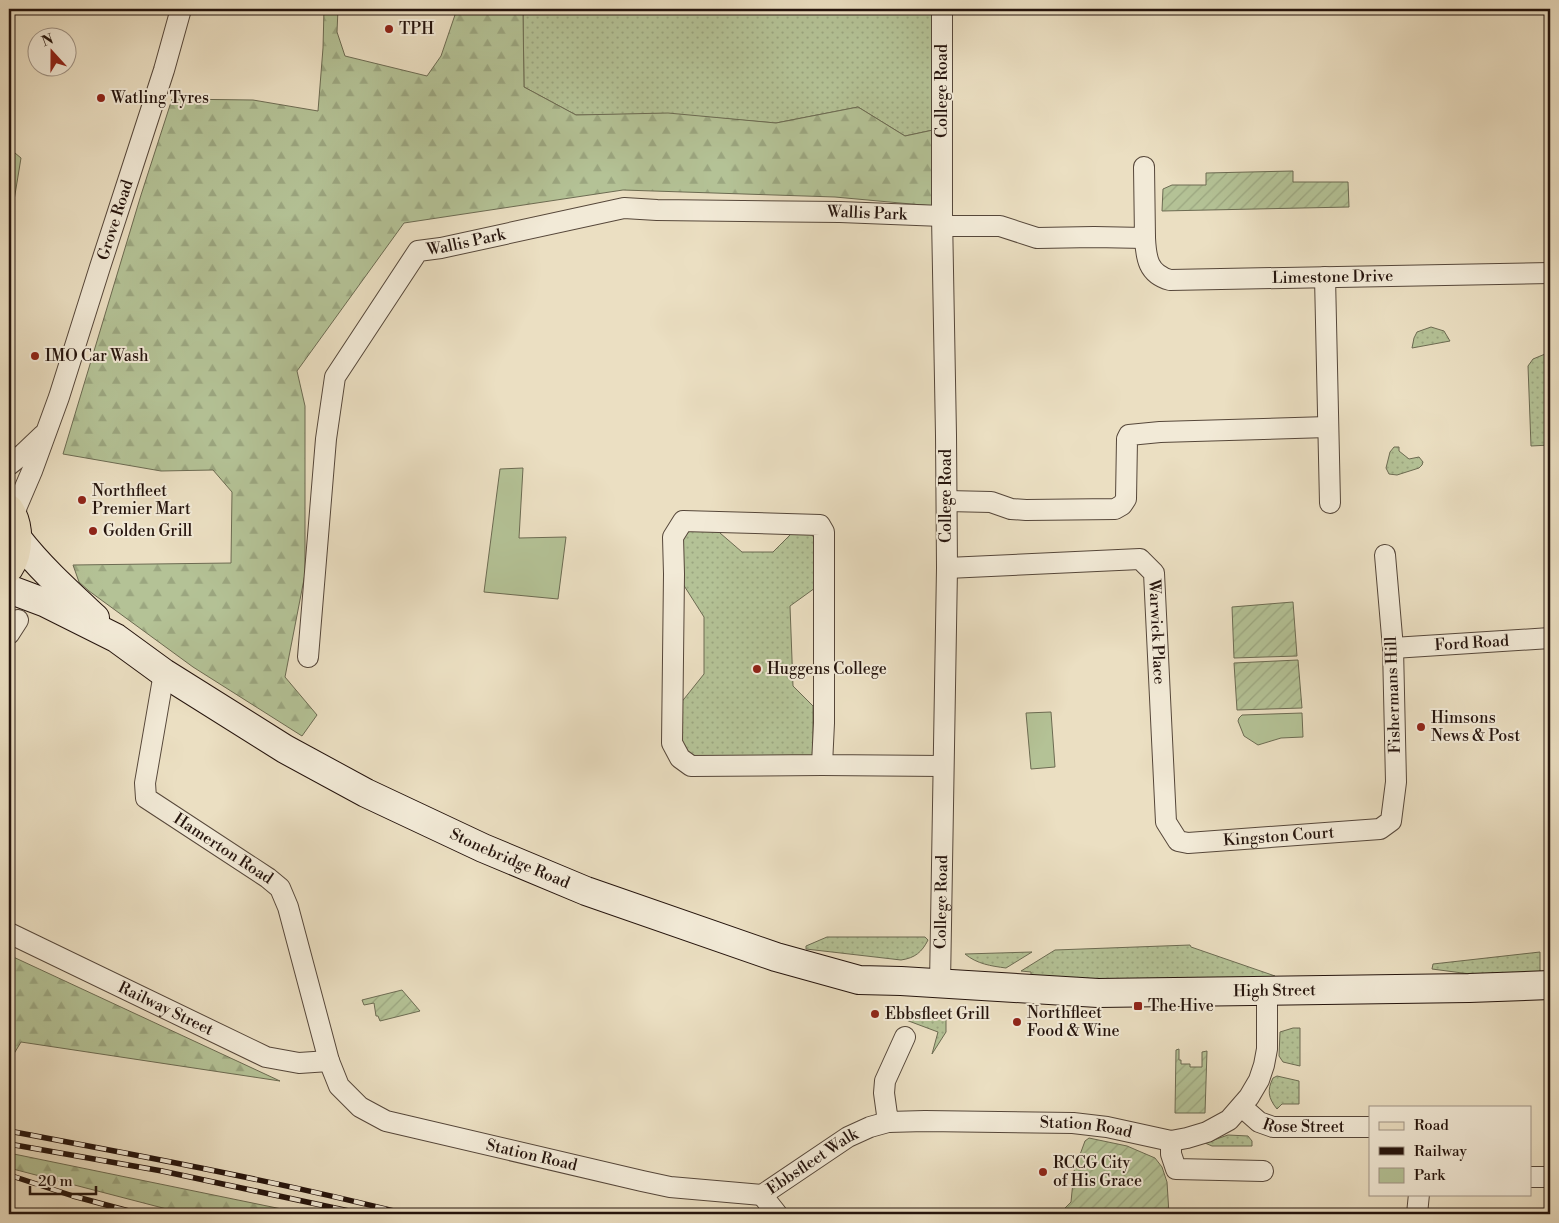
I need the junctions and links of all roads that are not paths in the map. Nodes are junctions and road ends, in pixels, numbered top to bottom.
1 (181, 9) edge
2 (942, 9) edge
3 (1144, 167) dead end
4 (943, 221) junction
5 (1145, 238) junction
6 (1550, 273) edge
7 (1325, 278) junction
8 (1328, 427) junction
9 (47, 431) junction
10 (9, 465) edge
11 (947, 501) junction
12 (1330, 502) dead end
13 (14, 522) edge
14 (1385, 555) dead end
15 (9, 568) edge
16 (947, 568) junction
17 (9, 591) edge
18 (116, 638) junction
19 (1550, 638) edge
20 (1393, 648) junction
21 (308, 657) dead end
22 (164, 672) junction
23 (822, 764) junction
24 (943, 766) junction
25 (1380, 829) joint
26 (1178, 841) joint
27 (9, 933) edge
28 (940, 984) junction
29 (1550, 985) edge
30 (1267, 992) junction
31 (905, 1037) dead end
32 (329, 1061) junction
33 (1242, 1107) junction
34 (888, 1122) junction
35 (1369, 1128) edge
36 (1171, 1141) junction
37 (1263, 1171) dead end
38 (1532, 1177) edge
39 (1550, 1177) edge
40 (762, 1195) junction
41 (1418, 1196) edge
42 (777, 1214) edge
43 (1417, 1214) edge

1 - 9 street, Grove Road
2 - 4 street, College Road
3 - 5 street, Limestone Drive
4 - 5 street, Wallis Park
4 - 11 street, College Road
4 - 21 street, Wallis Park
5 - 7 street, Limestone Drive
6 - 7 street, Limestone Drive
7 - 8 street
8 - 11 street
8 - 12 street
9 - 10 street, Grove Road
9 - 13 street, Grove Road
11 - 16 street, College Road
13 - 15 main road
13 - 18 main road, Stonebridge Road
14 - 20 street, Fishermans Hill
16 - 24 street, College Road
16 - 26 street, Warwick Place
17 - 18 main road, Stonebridge Road
18 - 22 main road, Stonebridge Road
19 - 20 street, Ford Road
20 - 25 street, Fishermans Hill
22 - 28 main road, Stonebridge Road
22 - 32 street, Hamerton Road
23 - 23 street
23 - 24 street
24 - 28 street, College Road
25 - 26 street, Kingston Court
27 - 32 street, Railway Street
28 - 30 main road, High Street
29 - 30 main road, High Street
30 - 33 street, Station Road
31 - 34 street
32 - 40 street, Station Road
33 - 35 street, Rose Street
33 - 36 street, Station Road
34 - 36 street, Station Road
34 - 40 street, Ebbsfleet Walk
36 - 37 street
38 - 39 street
40 - 42 street, Ebbsfleet Walk
41 - 43 street

